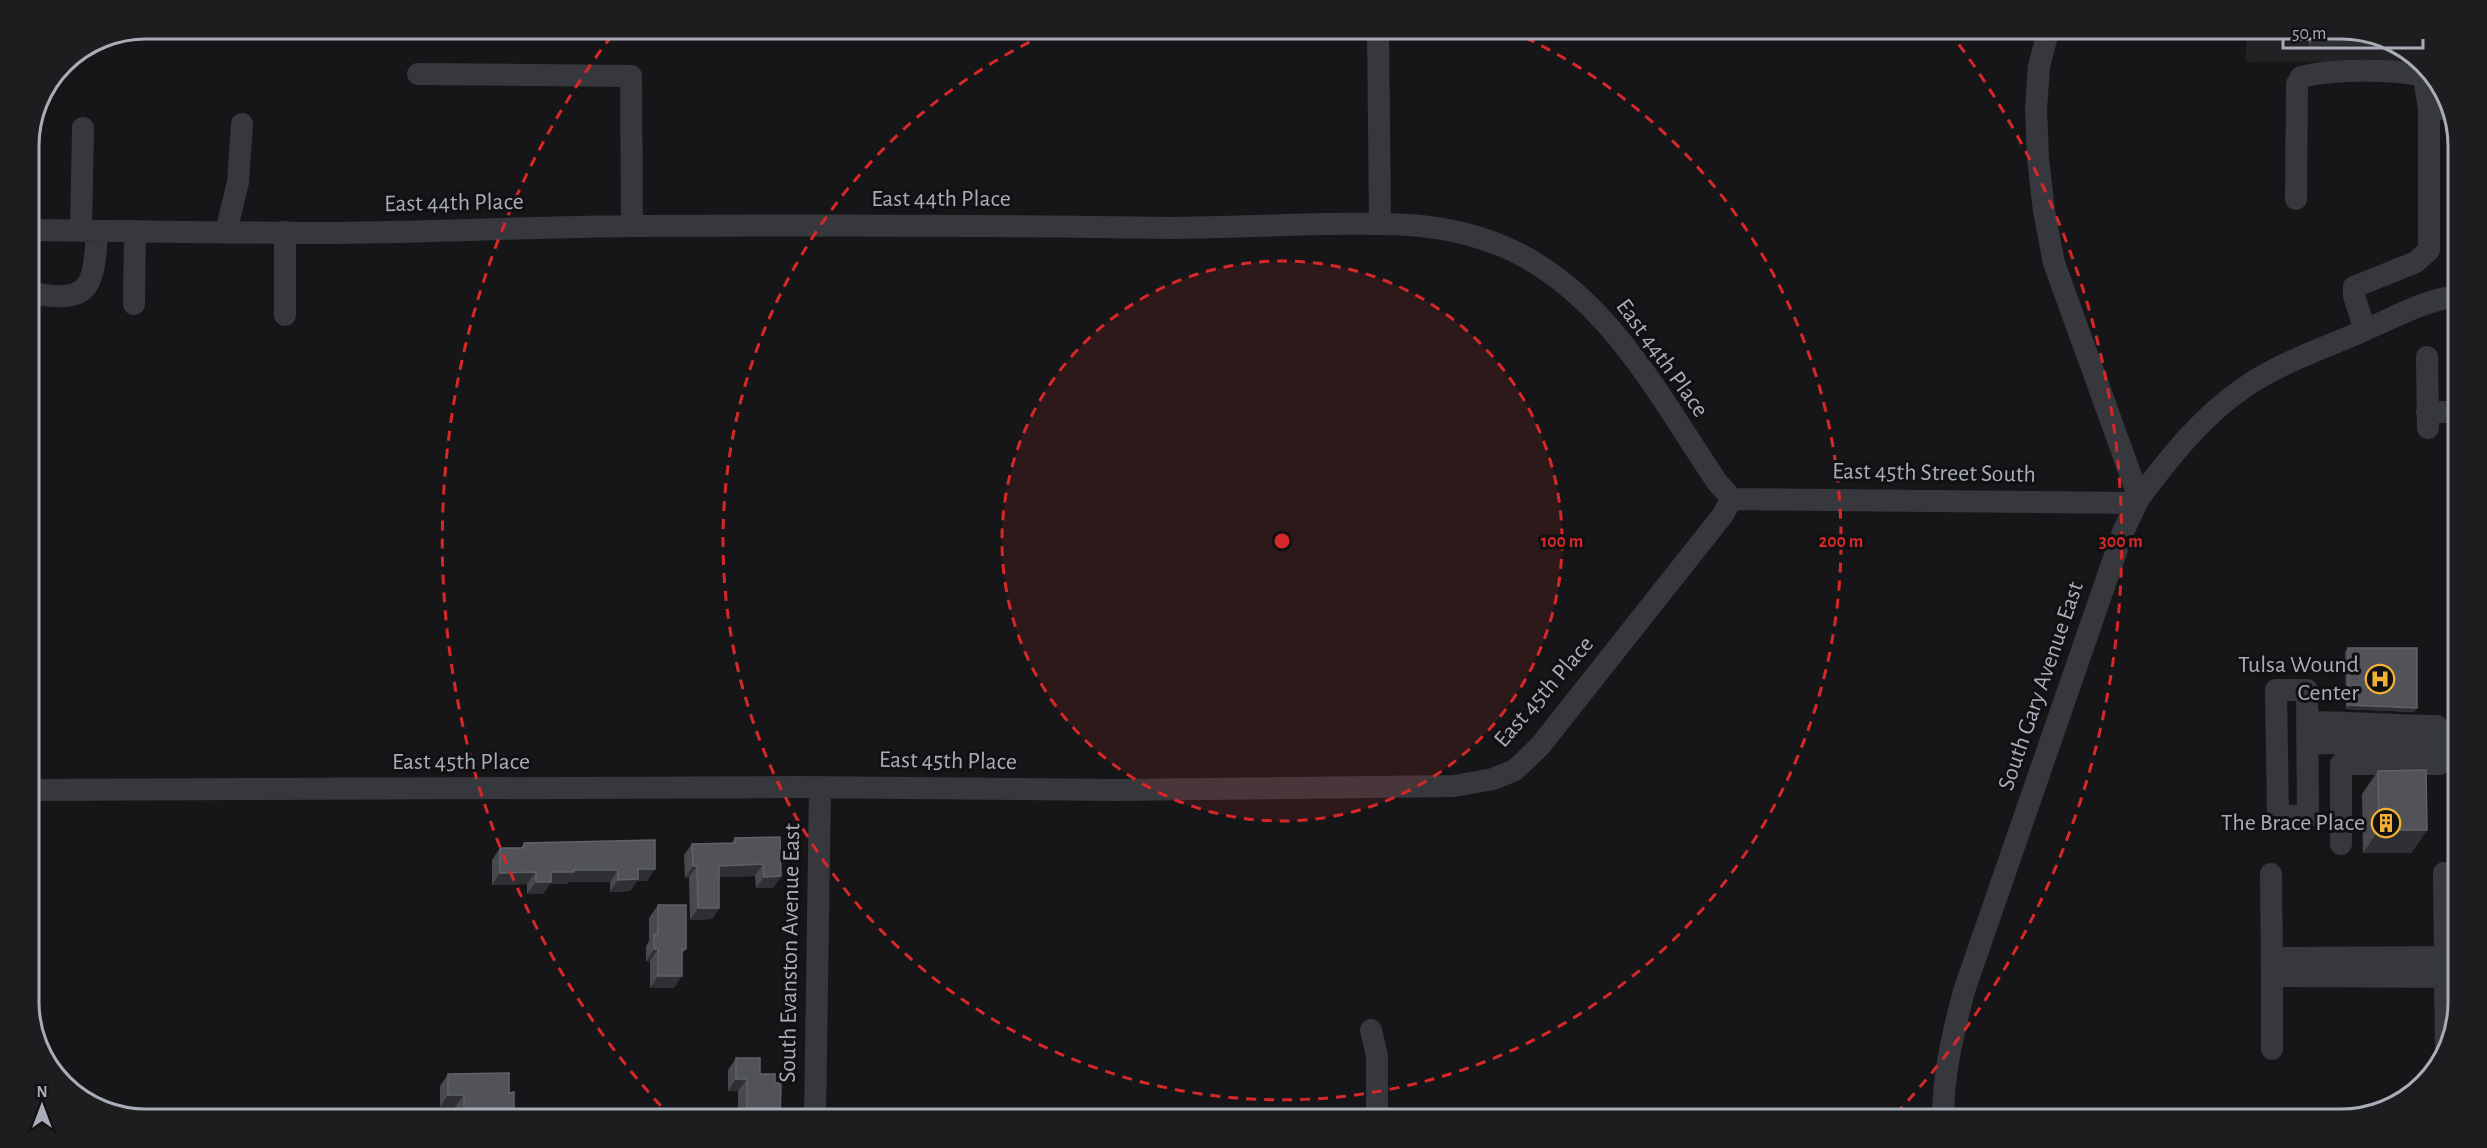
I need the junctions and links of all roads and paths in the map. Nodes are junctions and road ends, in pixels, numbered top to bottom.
1 (1378, 39) edge
2 (2046, 39) edge
3 (418, 74) dead end
4 (2439, 109) edge
5 (242, 124) dead end
6 (83, 129) dead end
7 (2296, 199) dead end
8 (1380, 223) junction
9 (632, 226) junction
10 (39, 230) edge
11 (89, 231) junction
12 (135, 231) junction
13 (226, 232) junction
14 (285, 232) junction
15 (39, 293) edge
16 (2448, 298) edge
17 (134, 304) dead end
18 (285, 315) dead end
19 (2365, 330) junction
20 (2427, 357) dead end
21 (2448, 415) edge
22 (1732, 498) junction
23 (2137, 500) junction
24 (2307, 732) junction
25 (2448, 747) edge
26 (2448, 759) edge
27 (820, 787) junction
28 (39, 790) edge
29 (2341, 844) dead end
30 (2444, 873) dead end
31 (2271, 874) dead end
32 (2448, 920) edge
33 (2272, 967) junction
34 (2448, 967) edge
35 (1371, 1030) dead end
36 (2272, 1049) dead end
37 (815, 1109) edge
38 (1377, 1109) edge
39 (1943, 1109) edge

1 - 8 street
2 - 23 street
3 - 9 street
4 - 7 street
4 - 19 street
5 - 13 street
6 - 11 street
8 - 9 street, East 44th Place
8 - 22 street, East 44th Place
9 - 14 street, East 44th Place
10 - 11 street, East 44th Place
11 - 12 street, East 44th Place
11 - 15 street
12 - 13 street, East 44th Place
12 - 17 street
13 - 14 street, East 44th Place
14 - 18 street
16 - 19 street
19 - 23 street
20 - 21 street
22 - 23 street, East 45th Street South
22 - 27 street, East 45th Place
23 - 39 street, South Gary Avenue East
24 - 24 street
24 - 25 street
26 - 29 street
27 - 28 street, East 45th Place
27 - 37 street, South Evanston Avenue East
30 - 32 street
31 - 33 street
33 - 34 street
33 - 36 street
35 - 38 street

